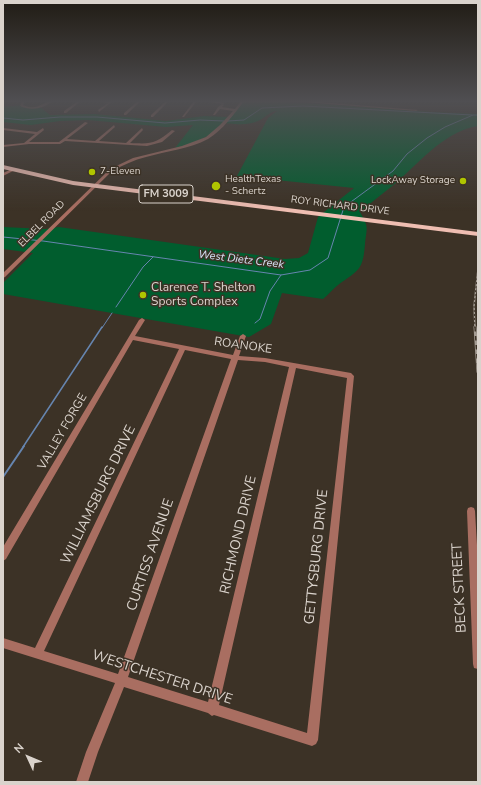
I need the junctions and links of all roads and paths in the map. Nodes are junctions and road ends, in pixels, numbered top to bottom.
1 (31, 138) edge
2 (68, 138) edge
3 (101, 138) edge
4 (133, 138) edge
5 (166, 138) edge
6 (207, 138) edge
7 (65, 140) junction
8 (96, 142) junction
9 (25, 143) junction
10 (126, 144) junction
11 (151, 144) junction
12 (3, 146) edge
13 (159, 152) junction
14 (3, 167) edge
15 (13, 170) junction
16 (3, 175) edge
17 (94, 186) junction
18 (478, 232) edge
19 (3, 276) edge
20 (142, 320) dead end
21 (243, 336) dead end
22 (132, 338) junction
23 (183, 348) junction
24 (236, 358) junction
25 (293, 366) junction
26 (351, 376) joint
27 (470, 511) dead end
28 (3, 556) edge
29 (3, 643) edge
30 (37, 654) junction
31 (478, 664) edge
32 (121, 681) junction
33 (212, 710) junction
34 (312, 740) joint
35 (82, 782) edge

1 - 9 street
2 - 7 street
3 - 8 street
4 - 10 street
5 - 11 street
6 - 13 street, ELBEL ROAD
7 - 8 street
7 - 9 street
8 - 10 street
9 - 12 street
10 - 11 street
11 - 13 street
13 - 17 street, ELBEL ROAD
14 - 15 main road, ROY RICHARD DRIVE / FM 3009
15 - 16 street
15 - 17 main road, ROY RICHARD DRIVE / FM 3009
17 - 18 main road, ROY RICHARD DRIVE / FM 3009
17 - 19 street, ELBEL ROAD
20 - 22 street, VALLEY FORGE
21 - 24 street, CURTISS AVENUE
22 - 23 street, ROANOKE
22 - 28 street, VALLEY FORGE
23 - 24 street, ROANOKE
23 - 30 street, WILLIAMSBURG DRIVE
24 - 25 street, ROANOKE
24 - 32 street, CURTISS AVENUE
25 - 26 street, ROANOKE
25 - 33 street, RICHMOND DRIVE
26 - 34 street, GETTYSBURG DRIVE
27 - 31 street, BECK STREET
29 - 30 street, WESTCHESTER DRIVE
30 - 32 street, WESTCHESTER DRIVE
32 - 33 street, WESTCHESTER DRIVE
32 - 35 street, CURTISS AVENUE
33 - 34 street, WESTCHESTER DRIVE

